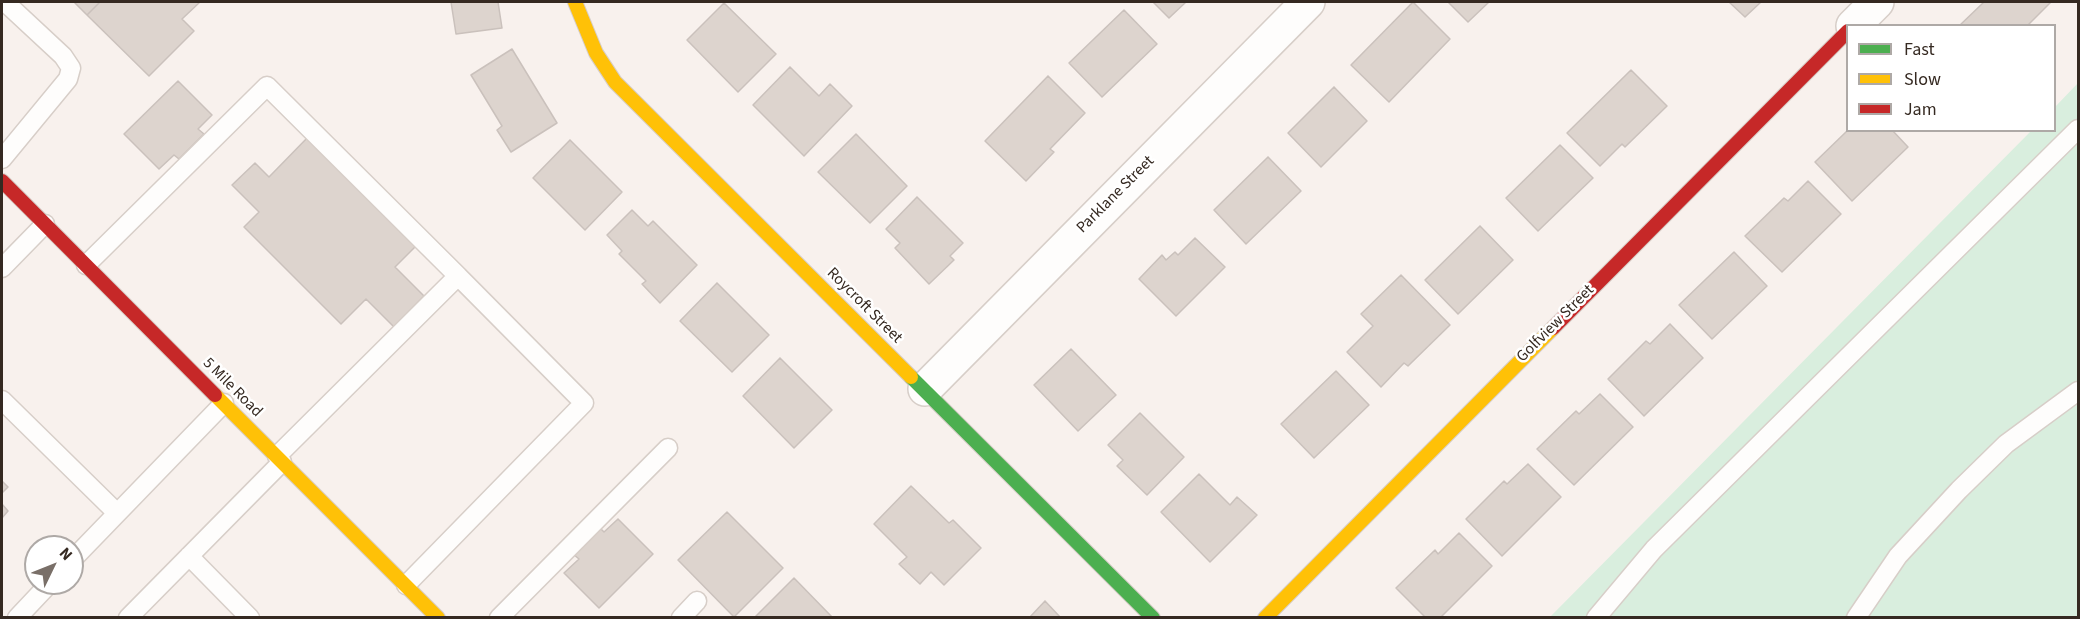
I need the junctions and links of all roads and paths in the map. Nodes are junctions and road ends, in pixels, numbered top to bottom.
1 (5, 2) edge
2 (575, 2) edge
3 (1308, 2) edge
4 (1877, 2) edge
5 (1855, 24) edge
6 (1846, 33) edge
7 (2079, 129) edge
8 (2, 159) edge
9 (2, 181) edge
10 (45, 224) junction
11 (86, 266) junction
12 (2, 268) edge
13 (458, 276) junction
14 (924, 389) junction
15 (2079, 391) edge
16 (2, 400) edge
17 (224, 403) junction
18 (668, 448) dead end
19 (280, 459) junction
20 (117, 513) junction
21 (84, 547) edge
22 (189, 556) junction
23 (406, 585) junction
24 (39, 595) edge
25 (697, 601) dead end
26 (17, 618) edge
27 (128, 618) edge
28 (250, 618) edge
29 (438, 618) edge
30 (499, 618) edge
31 (681, 618) edge
32 (1153, 618) edge
33 (1265, 618) edge
34 (1596, 618) edge
35 (1856, 618) edge

1 - 8 lane
2 - 14 street, Roycroft Street
3 - 14 street, Parklane Street
4 - 5 street
6 - 33 street, Golfview Street
7 - 34 lane
9 - 10 street, 5 Mile Road
10 - 11 street, 5 Mile Road
10 - 12 lane
11 - 13 lane
11 - 17 street, 5 Mile Road
13 - 19 lane
13 - 23 lane
14 - 32 street, Roycroft Street
15 - 35 lane
16 - 20 lane
17 - 19 street, 5 Mile Road
17 - 20 lane
18 - 30 lane
19 - 22 lane
19 - 23 street, 5 Mile Road
20 - 21 lane
22 - 27 lane
22 - 28 lane
23 - 29 street, 5 Mile Road
24 - 26 lane
25 - 31 lane

